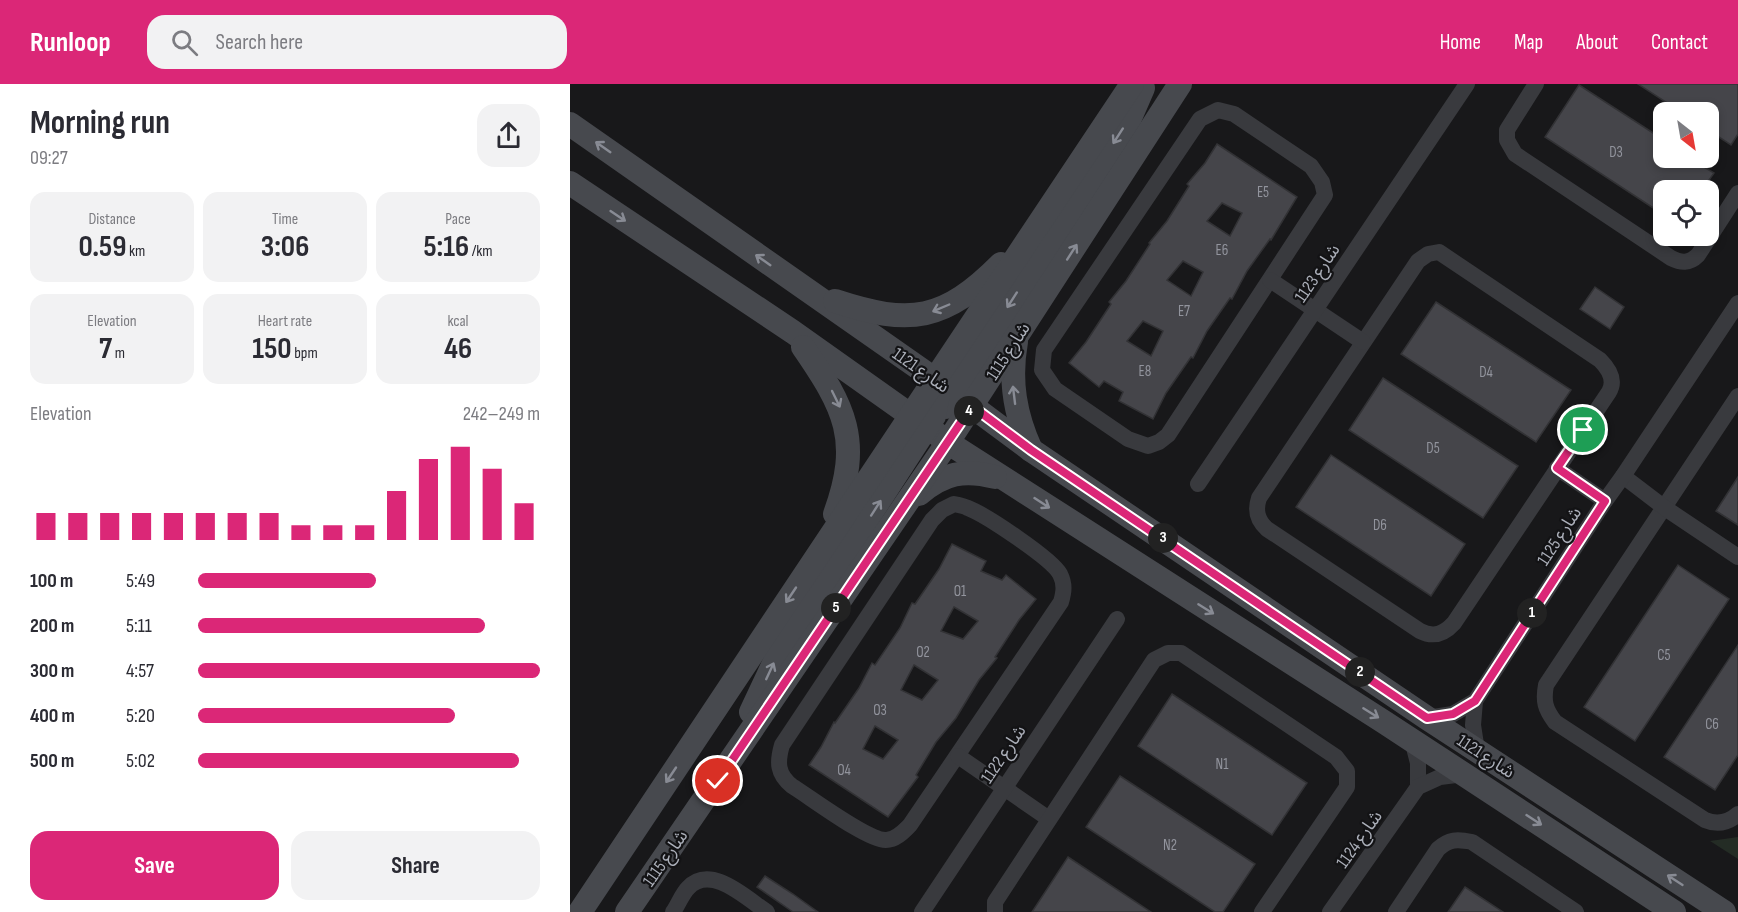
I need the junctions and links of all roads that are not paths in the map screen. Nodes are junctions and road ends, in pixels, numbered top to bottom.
1 (1132, 84) edge
2 (1144, 84) edge
3 (1180, 84) edge
4 (1467, 84) edge
5 (1536, 84) edge
6 (570, 124) edge
7 (570, 183) edge
8 (1738, 193) edge
9 (1034, 231) junction
10 (1270, 280) junction
11 (810, 293) junction
12 (1738, 303) edge
13 (1315, 311) junction
14 (793, 332) junction
15 (1017, 337) junction
16 (1363, 342) junction
17 (953, 393) junction
18 (1738, 396) edge
19 (919, 422) junction
20 (948, 442) junction
21 (1031, 450) junction
22 (1557, 468) junction
23 (1623, 476) junction
24 (1005, 479) junction
25 (1198, 484) dead end
26 (1605, 501) junction
27 (1665, 507) junction
28 (901, 513) junction
29 (823, 547) junction
30 (1738, 557) edge
31 (1117, 619) dead end
32 (1475, 701) junction
33 (1427, 718) junction
34 (1412, 740) junction
35 (1477, 751) junction
36 (958, 756) junction
37 (1464, 774) junction
38 (718, 781) junction
39 (1418, 787) junction
40 (1004, 788) junction
41 (1738, 814) edge
42 (1049, 819) junction
43 (580, 912) edge
44 (627, 912) edge
45 (673, 912) edge
46 (767, 912) edge
47 (922, 912) edge
48 (995, 912) edge
49 (1262, 912) edge
50 (1330, 912) edge
51 (1396, 912) edge
52 (1576, 912) edge
53 (1674, 912) edge
54 (1724, 912) edge

1 - 9 street, شارع 1115
2 -> 17 street
15 -> 3 street, شارع 1115
4 - 13 street, شارع 1123
5 - 8 street
11 -> 6 street, شارع 1121
7 -> 14 street, شارع 1121
9 -> 11 street
9 - 17 street, شارع 1115
10 - 10 street
10 - 13 street
11 - 17 street, شارع 1121
12 - 23 street, شارع 1125
13 - 16 street
13 - 25 street, شارع 1123
14 - 19 street, شارع 1121
14 -> 29 street
15 - 17 street, شارع 1115
21 -> 15 street
16 - 22 street
16 - 22 street
17 - 19 street
17 - 20 street, شارع 1115
17 - 21 street, شارع 1121
18 - 27 street
19 - 20 street, شارع 1121
19 - 29 street
38 -> 19 street
20 - 24 street, شارع 1121
20 - 28 street, شارع 1115
21 - 33 street, شارع 1121
22 - 26 street
23 - 26 street, شارع 1125
23 - 27 street
24 - 28 street
24 -> 34 street, شارع 1121
26 - 32 street, شارع 1125
27 - 30 street
27 - 41 street
28 - 38 street, شارع 1115
29 -> 43 street
31 - 40 street, شارع 1122
32 - 33 street, شارع 1125
32 - 35 street
33 - 35 street, شارع 1121
34 - 37 street, شارع 1121
34 - 39 street
54 -> 35 street, شارع 1121
36 - 36 street
36 - 40 street
37 - 39 street
37 -> 53 street, شارع 1121
38 - 44 street, شارع 1115
39 - 50 street, شارع 1124
40 - 42 street
40 - 47 street, شارع 1122
42 - 48 street
42 - 49 street
45 - 46 street
51 - 52 street

